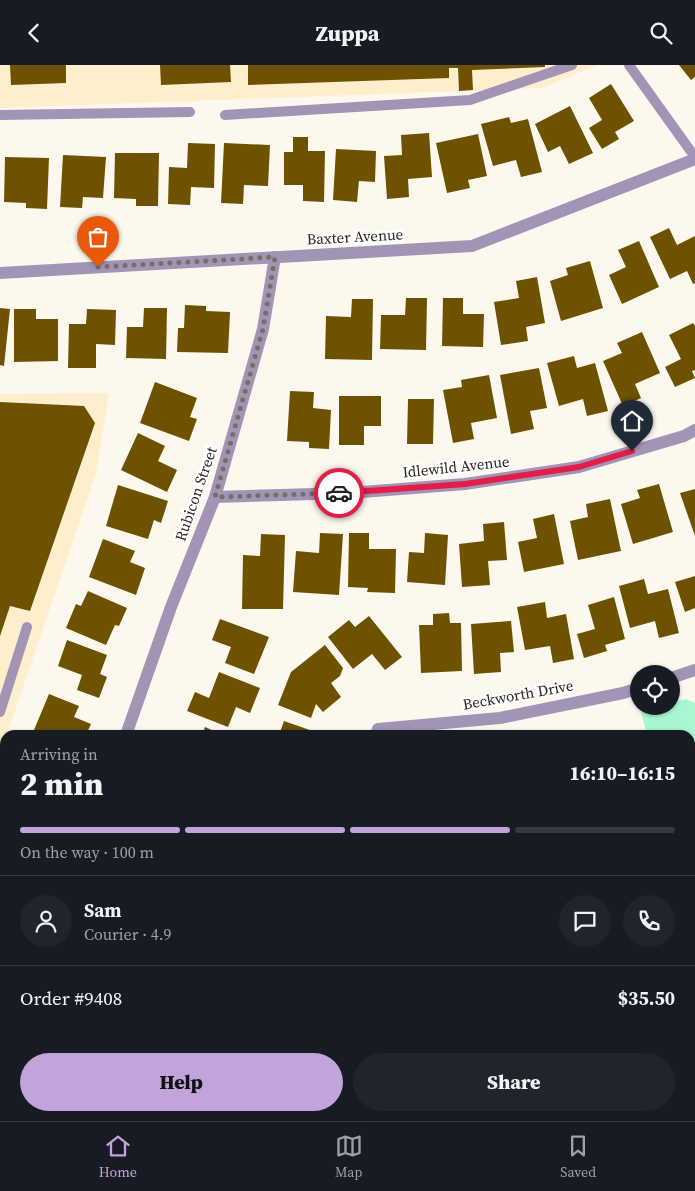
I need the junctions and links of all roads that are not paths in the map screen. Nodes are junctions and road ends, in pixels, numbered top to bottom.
1 (572, 65) edge
2 (629, 65) edge
3 (190, 112) dead end
4 (0, 115) edge
5 (225, 115) dead end
6 (695, 158) edge
7 (275, 257) junction
8 (0, 273) edge
9 (695, 430) edge
10 (215, 497) junction
11 (28, 627) dead end
12 (695, 670) edge
13 (680, 675) edge
14 (630, 691) edge
15 (0, 712) edge
16 (128, 730) edge
17 (378, 730) edge

1 - 5 lane
2 - 6 lane
3 - 4 lane
6 - 7 street, Baxter Avenue
7 - 8 street, Baxter Avenue
7 - 10 street, Rubicon Street
9 - 10 street, Idlewild Avenue
10 - 16 street, Rubicon Street
11 - 15 lane
12 - 13 street
14 - 17 street, Beckworth Drive

